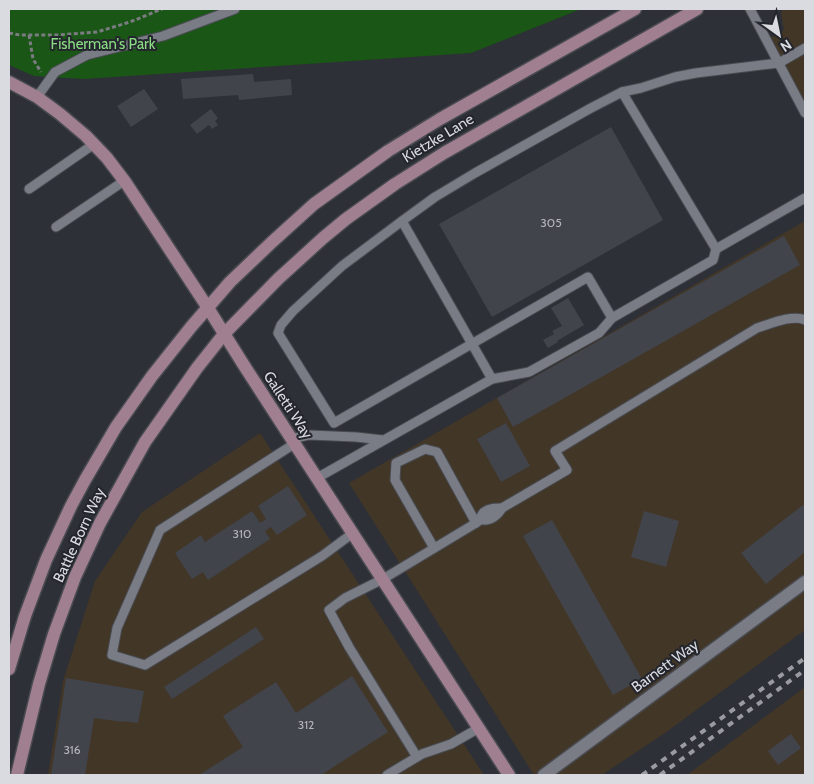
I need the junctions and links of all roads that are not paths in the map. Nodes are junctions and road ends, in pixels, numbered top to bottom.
1 (235, 9) edge
2 (635, 9) edge
3 (697, 9) edge
4 (750, 9) edge
5 (805, 48) edge
6 (779, 63) junction
7 (9, 82) edge
8 (622, 92) junction
9 (37, 97) junction
10 (805, 113) edge
11 (94, 144) junction
12 (124, 181) junction
13 (29, 189) dead end
14 (805, 198) edge
15 (402, 221) junction
16 (56, 227) dead end
17 (716, 249) junction
18 (208, 308) junction
19 (612, 318) junction
20 (805, 320) edge
21 (224, 334) junction
22 (473, 344) junction
23 (492, 379) junction
24 (383, 440) junction
25 (293, 441) junction
26 (317, 478) junction
27 (478, 521) junction
28 (353, 534) junction
29 (434, 548) junction
30 (383, 580) junction
31 (805, 582) edge
32 (9, 668) edge
33 (479, 728) junction
34 (417, 757) junction
35 (17, 775) edge
36 (387, 775) edge
37 (509, 775) edge
38 (544, 775) edge

1 - 9 lane
2 - 18 main road, Kietzke Lane
3 - 21 main road, Kietzke Lane
4 - 6 lane
5 - 6 lane
6 - 8 lane
6 - 10 lane
7 - 9 main road, Galletti Way
8 - 15 lane
8 - 17 lane
9 - 11 main road, Galletti Way
11 - 12 main road, Galletti Way
11 - 13 lane
12 - 16 lane
12 - 18 main road, Galletti Way
14 - 17 lane
15 - 22 lane
15 - 22 lane
17 - 19 lane
18 - 21 main road, Galletti Way
18 - 32 main road, Battle Born Way
19 - 22 lane
19 - 23 lane
20 - 27 lane
21 - 25 main road, Galletti Way
21 - 35 main road, Battle Born Way
22 - 23 lane
23 - 24 lane
24 - 25 lane
24 - 26 lane
25 - 26 main road, Galletti Way
25 - 28 lane
26 - 28 main road, Galletti Way
27 - 29 lane
27 - 29 lane
28 - 30 main road, Galletti Way
29 - 30 lane
30 - 33 main road, Galletti Way
30 - 34 lane
31 - 38 street, Barnett Way
33 - 34 lane
33 - 37 main road, Galletti Way
34 - 36 lane

